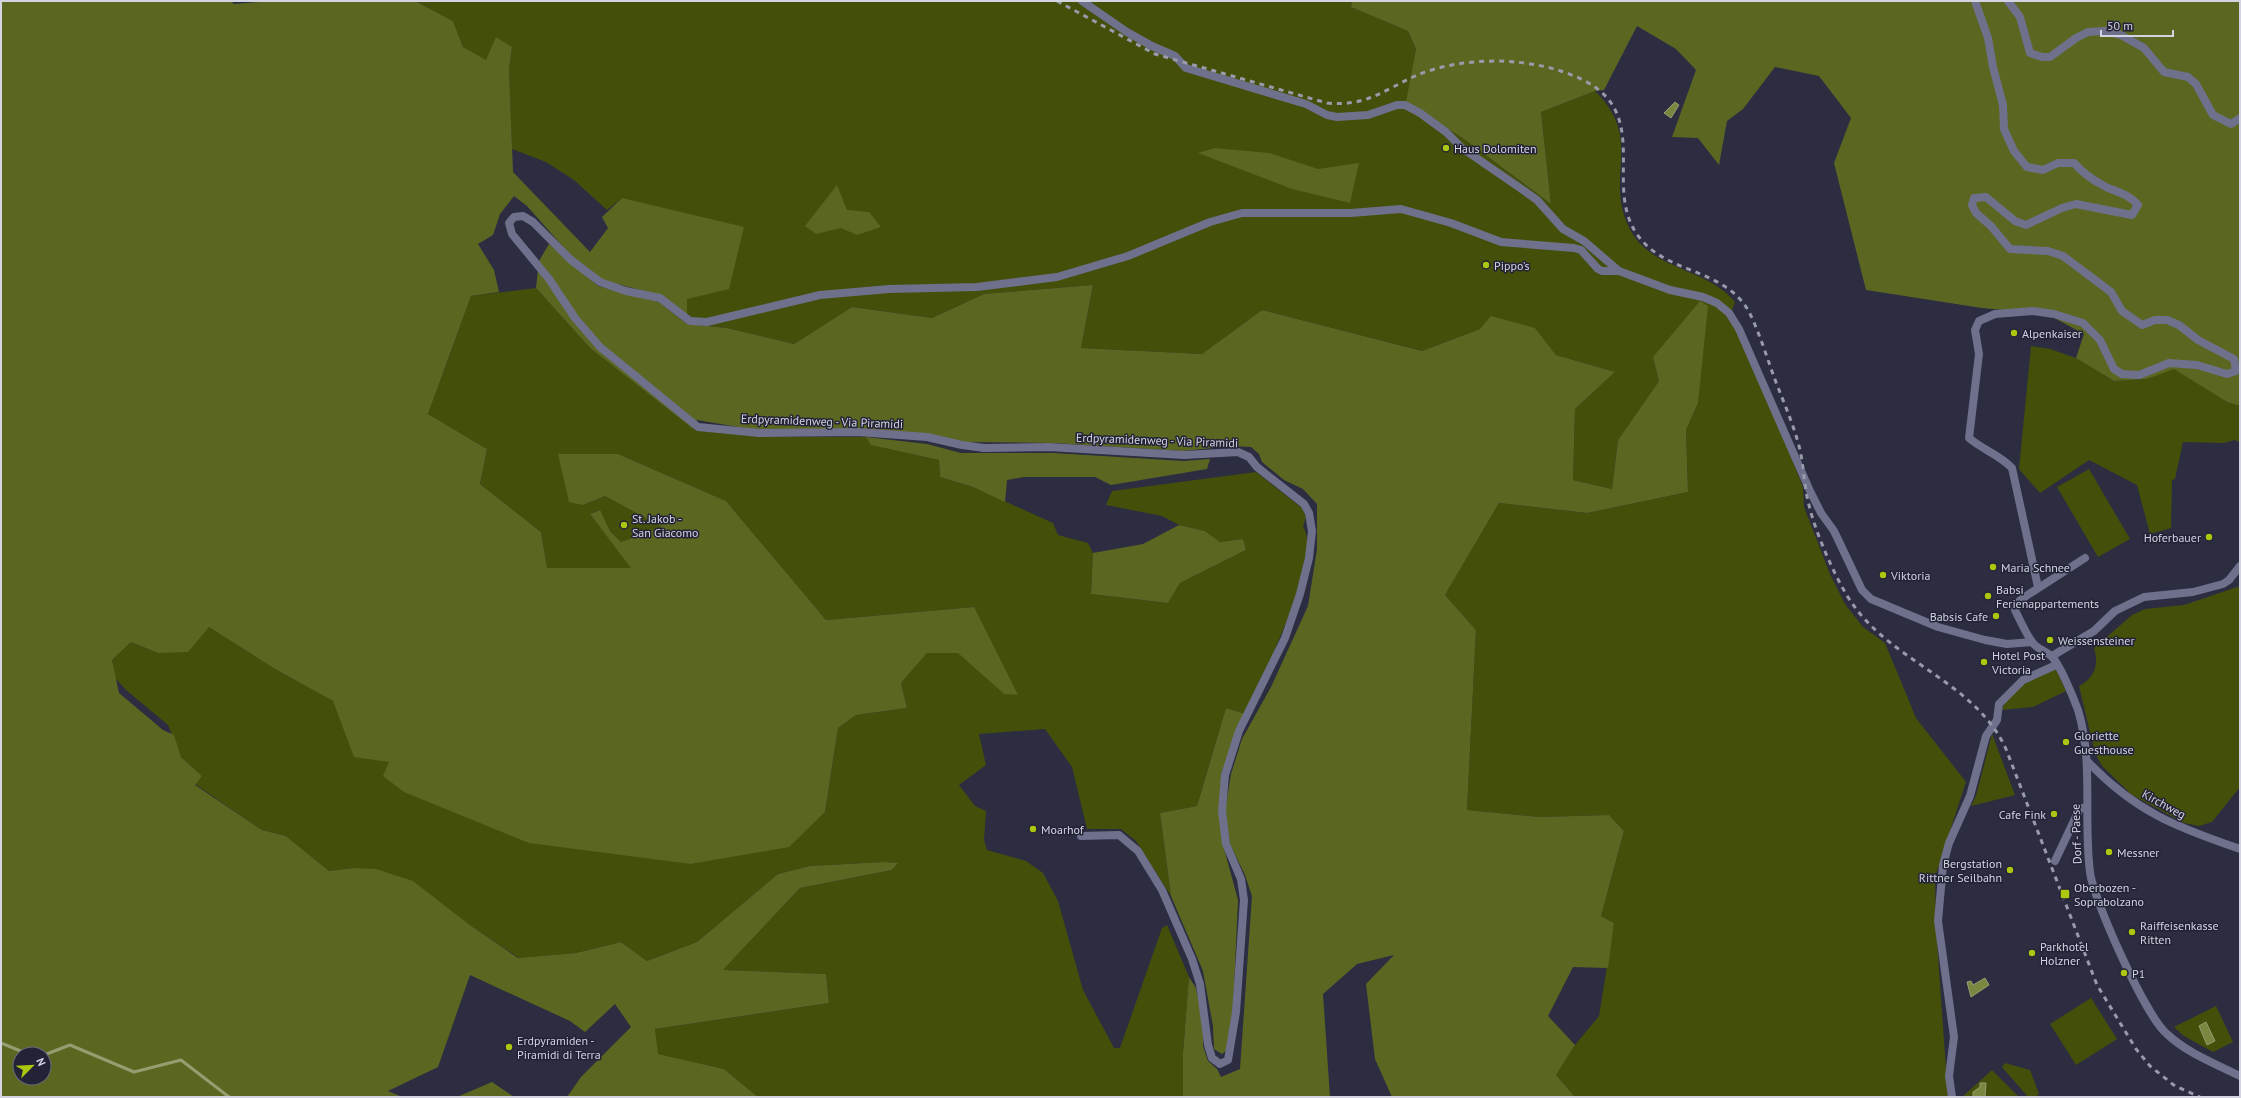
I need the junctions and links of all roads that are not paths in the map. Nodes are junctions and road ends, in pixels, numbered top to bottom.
1 (1082, 1) edge
2 (1975, 1) edge
3 (2008, 1) edge
4 (2240, 118) edge
5 (1619, 270) junction
6 (2085, 558) dead end
7 (2240, 566) edge
8 (2038, 587) junction
9 (2032, 642) junction
10 (2052, 656) junction
11 (2056, 665) junction
12 (2088, 762) junction
13 (2087, 808) junction
14 (1081, 836) dead end
15 (2240, 849) edge
16 (2055, 861) dead end
17 (2240, 1076) edge
18 (1952, 1097) edge

1 - 5 street
2 - 8 street
3 - 4 street
5 - 9 street, Erdpyramidenweg - Via Piramidi
5 - 14 street, Erdpyramidenweg - Via Piramidi
6 - 8 street
7 - 10 street
8 - 9 street
9 - 10 street
10 - 11 street, Dorf - Paese
11 - 12 street, Dorf - Paese
11 - 18 street
12 - 13 street, Dorf - Paese
12 - 15 street, Kirchweg
13 - 16 street
13 - 17 street, Dorf - Paese

